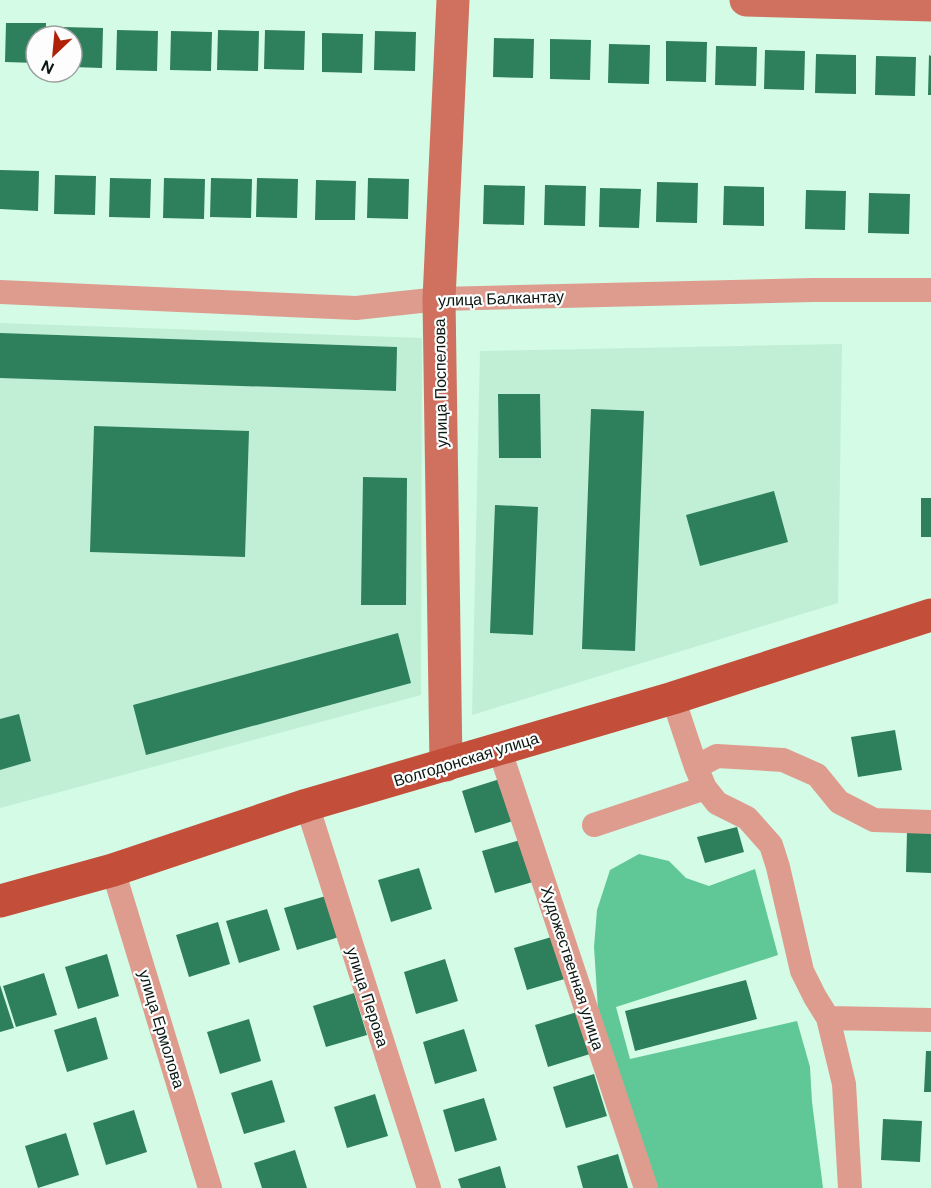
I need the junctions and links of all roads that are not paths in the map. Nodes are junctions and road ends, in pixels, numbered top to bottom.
1 (453, 0) edge
2 (746, 0) edge
3 (931, 5) edge
4 (931, 290) edge
5 (0, 292) edge
6 (439, 299) junction
7 (931, 615) edge
8 (673, 698) junction
9 (499, 748) junction
10 (446, 765) junction
11 (700, 778) junction
12 (307, 806) junction
13 (931, 822) edge
14 (594, 825) dead end
15 (113, 870) junction
16 (0, 901) edge
17 (828, 1018) junction
18 (931, 1020) edge
19 (210, 1188) edge
20 (429, 1188) edge
21 (646, 1188) edge
22 (850, 1188) edge

1 - 6 street, улица Поспелова
2 - 3 street
4 - 6 street, улица Балкантау
5 - 6 street, улица Балкантау
6 - 10 street, улица Поспелова
7 - 8 main road, Волгодонская улица
8 - 9 main road, Волгодонская улица
8 - 11 street
9 - 10 main road, Волгодонская улица
9 - 21 street, Художественная улица
10 - 12 main road, Волгодонская улица
11 - 13 street
11 - 14 street
11 - 17 street
12 - 15 main road, Волгодонская улица
12 - 20 street, улица Перова
15 - 16 main road, Волгодонская улица
15 - 19 street, улица Ермолова
17 - 18 street
17 - 22 street

